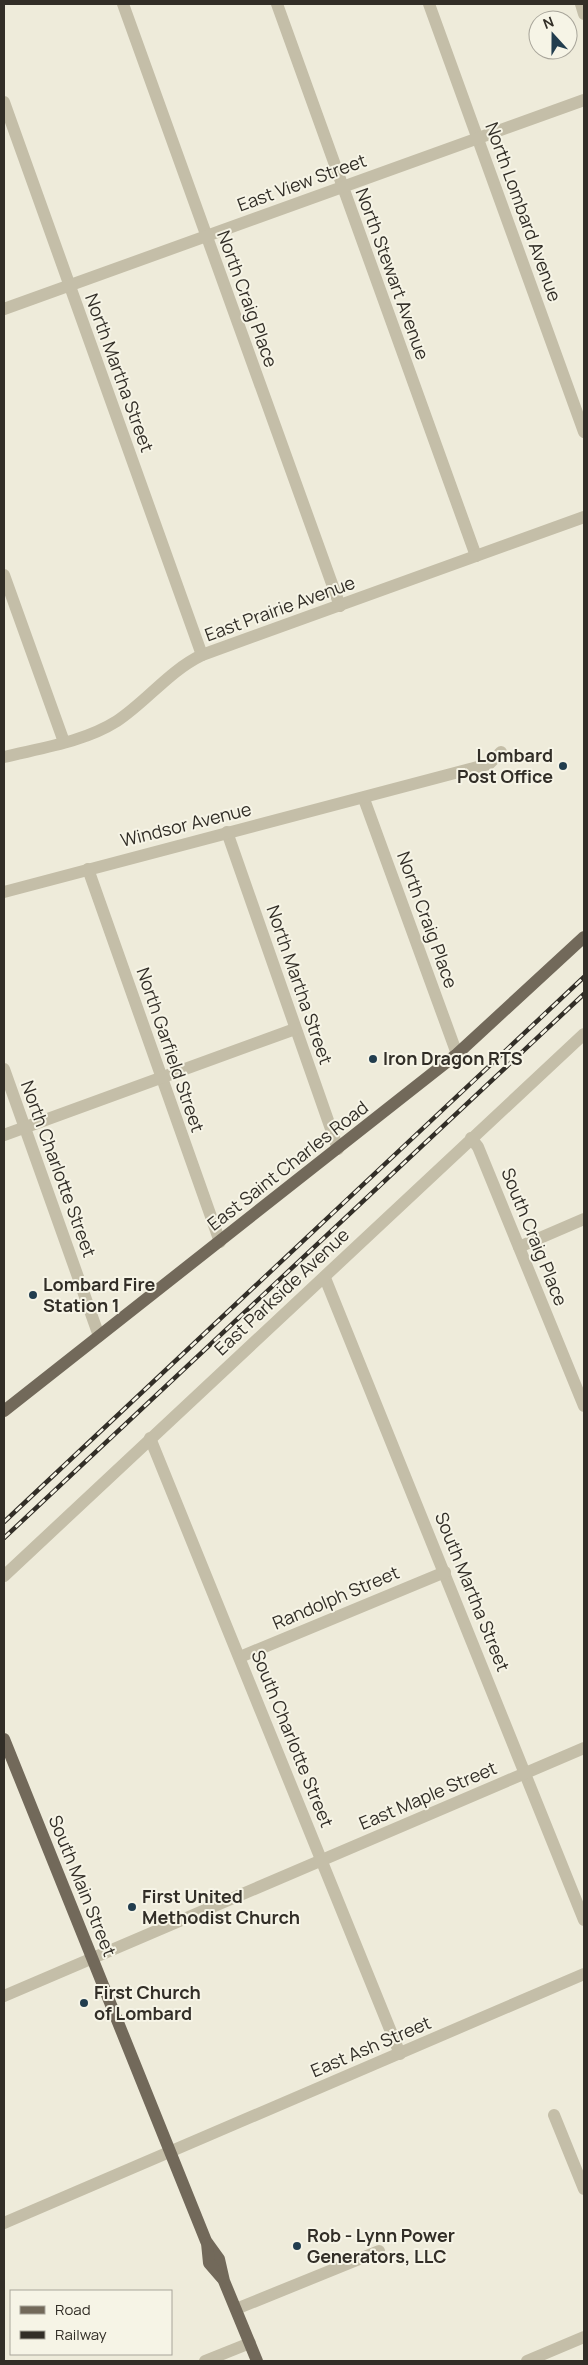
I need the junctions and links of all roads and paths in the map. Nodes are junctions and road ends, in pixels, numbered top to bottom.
1 (123, 4) edge
2 (277, 4) edge
3 (430, 4) edge
4 (580, 4) edge
5 (584, 14) edge
6 (584, 100) edge
7 (4, 102) edge
8 (478, 139) junction
9 (342, 188) junction
10 (206, 236) junction
11 (69, 285) junction
12 (4, 309) edge
13 (584, 432) edge
14 (584, 517) edge
15 (476, 556) junction
16 (4, 575) edge
17 (340, 606) junction
18 (202, 655) junction
19 (64, 742) junction
20 (501, 752) dead end
21 (4, 758) edge
22 (364, 799) junction
23 (227, 832) junction
24 (88, 869) junction
25 (4, 892) edge
26 (584, 937) edge
27 (295, 1029) junction
28 (584, 1034) edge
29 (457, 1054) junction
30 (4, 1069) edge
31 (161, 1077) junction
32 (24, 1127) junction
33 (4, 1135) edge
34 (471, 1138) junction
35 (338, 1149) junction
36 (584, 1219) edge
37 (220, 1242) junction
38 (519, 1247) junction
39 (325, 1278) junction
40 (99, 1336) junction
41 (584, 1406) edge
42 (4, 1411) edge
43 (150, 1438) junction
44 (445, 1572) junction
45 (4, 1576) edge
46 (240, 1657) junction
47 (4, 1738) edge
48 (584, 1748) edge
49 (526, 1773) junction
50 (321, 1859) junction
51 (584, 1920) edge
52 (92, 1959) junction
53 (584, 1974) edge
54 (4, 1996) edge
55 (400, 2054) junction
56 (554, 2116) dead end
57 (171, 2152) junction
58 (584, 2189) edge
59 (4, 2222) edge
60 (379, 2251) dead end
61 (236, 2309) junction
62 (584, 2337) edge
63 (250, 2343) junction
64 (206, 2361) edge
65 (257, 2361) edge
66 (527, 2361) edge

1 - 10 street, North Craig Place
2 - 9 street, North Stewart Avenue
3 - 8 street, North Lombard Avenue
4 - 5 street
6 - 8 street, East View Street
7 - 11 street, North Martha Street
8 - 9 street, East View Street
8 - 13 street, North Lombard Avenue
9 - 10 street, East View Street
9 - 15 street, North Stewart Avenue
10 - 11 street, East View Street
10 - 17 street, North Craig Place
11 - 12 street, East View Street
11 - 18 street, North Martha Street
14 - 15 street, East Prairie Avenue
15 - 17 street, East Prairie Avenue
16 - 19 street
17 - 18 street, East Prairie Avenue
18 - 19 street, East Prairie Avenue
19 - 21 street, East Prairie Avenue
20 - 22 street, Windsor Avenue
22 - 23 street, Windsor Avenue
22 - 29 street, North Craig Place
23 - 24 street, Windsor Avenue
23 - 27 street, North Martha Street
24 - 25 street, Windsor Avenue
24 - 31 street, North Garfield Street
26 - 29 main road, East Saint Charles Road
27 - 31 street
27 - 35 street, North Martha Street
28 - 34 street, East Parkside Avenue
29 - 35 main road, East Saint Charles Road
30 - 32 street, North Charlotte Street
31 - 32 street
31 - 37 street, North Garfield Street
32 - 33 street
32 - 40 street, North Charlotte Street
34 - 38 street, South Craig Place
34 - 39 street, East Parkside Avenue
35 - 37 main road, East Saint Charles Road
36 - 38 street
37 - 40 main road, East Saint Charles Road
38 - 41 street, South Craig Place
39 - 43 street, East Parkside Avenue
39 - 44 street, South Martha Street
40 - 42 main road, East Saint Charles Road
43 - 45 street, East Parkside Avenue
43 - 46 street, South Charlotte Street
44 - 46 street, Randolph Street
44 - 49 street, South Martha Street
46 - 50 street, South Charlotte Street
47 - 52 main road, South Main Street
48 - 49 street, East Maple Street
49 - 50 street, East Maple Street
49 - 51 street, South Martha Street
50 - 52 street, East Maple Street
50 - 55 street, South Charlotte Street
52 - 54 street, East Maple Street
52 - 57 main road, South Main Street
53 - 55 street, East Ash Street
55 - 57 street, East Ash Street
56 - 58 street
57 - 59 street, East Ash Street
57 - 61 main road, South Main Street
60 - 61 street
61 - 63 main road, South Main Street
62 - 66 street
63 - 64 street
63 - 65 main road, South Main Street

